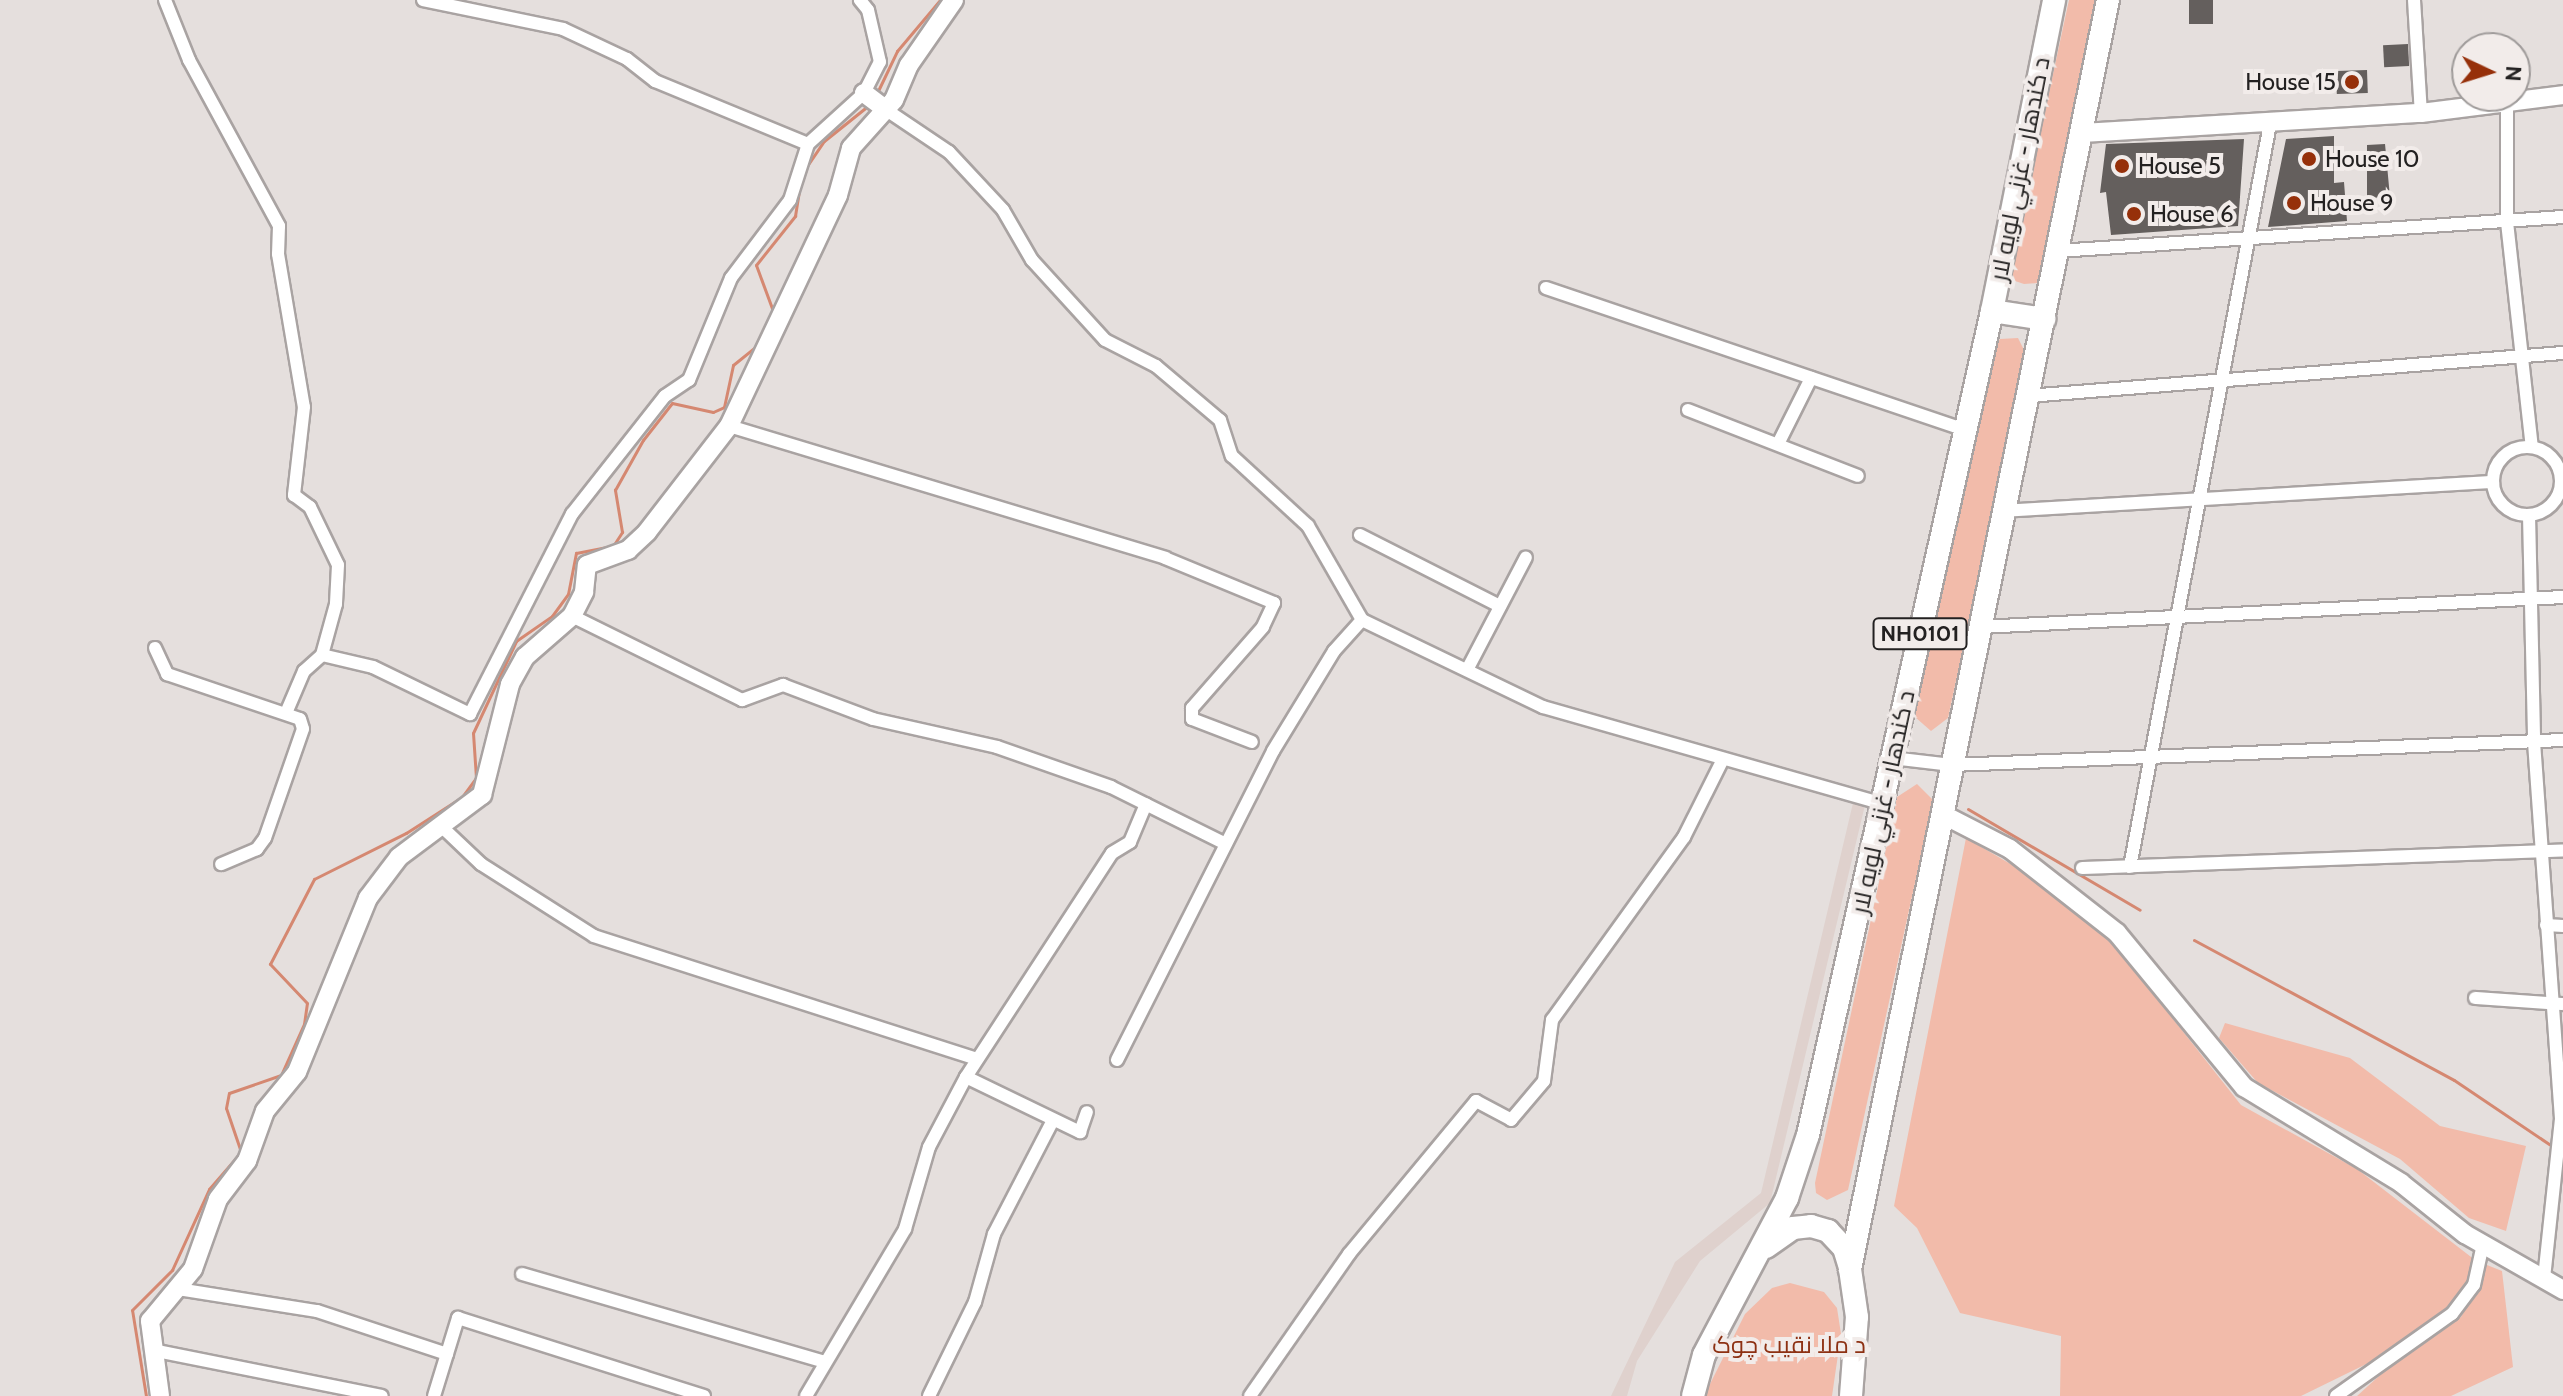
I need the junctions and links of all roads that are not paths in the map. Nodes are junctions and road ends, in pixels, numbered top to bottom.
1 (165, 0) edge
2 (423, 0) edge
3 (860, 0) edge
4 (954, 0) edge
5 (2054, 0) edge
6 (2108, 0) edge
7 (2414, 0) edge
8 (2563, 95) edge
9 (875, 101) junction
10 (2531, 101) edge
11 (2451, 110) edge
12 (2507, 112) edge
13 (2421, 113) junction
14 (2270, 124) junction
15 (2082, 133) junction
16 (808, 144) junction
17 (2563, 217) edge
18 (2507, 222) junction
19 (2250, 234) junction
20 (2058, 251) junction
21 (1546, 288) dead end
22 (1992, 311) junction
23 (2044, 319) junction
24 (2563, 353) edge
25 (2526, 355) junction
26 (1811, 378) junction
27 (2218, 385) junction
28 (2028, 396) junction
29 (1688, 410) dead end
30 (729, 426) junction
31 (1965, 430) junction
32 (1778, 444) junction
33 (2532, 447) junction
34 (1858, 476) dead end
35 (2562, 476) edge
36 (2493, 482) junction
37 (2196, 498) junction
38 (2003, 511) junction
39 (2529, 515) junction
40 (1360, 535) dead end
41 (1526, 557) dead end
42 (2563, 597) edge
43 (2532, 600) junction
44 (1500, 606) junction
45 (572, 616) junction
46 (2174, 617) junction
47 (1362, 620) junction
48 (1981, 627) junction
49 (155, 648) dead end
50 (322, 655) junction
51 (1467, 670) junction
52 (286, 713) junction
53 (2563, 740) edge
54 (1252, 742) dead end
55 (2534, 742) junction
56 (2151, 755) junction
57 (1892, 758) junction
58 (1723, 759) junction
59 (1952, 765) junction
60 (1146, 804) junction
61 (1883, 804) junction
62 (1942, 814) junction
63 (441, 826) junction
64 (1226, 844) junction
65 (2563, 850) edge
66 (2541, 851) junction
67 (221, 864) dead end
68 (2130, 867) junction
69 (2082, 868) dead end
70 (2546, 925) junction
71 (2563, 926) edge
72 (2475, 998) dead end
73 (2558, 1004) edge
74 (977, 1059) junction
75 (1117, 1060) dead end
76 (2560, 1071) edge
77 (966, 1077) junction
78 (1087, 1112) dead end
79 (2562, 1119) edge
80 (1053, 1120) junction
81 (2483, 1244) junction
82 (1756, 1259) junction
83 (1850, 1269) junction
84 (522, 1274) dead end
85 (2544, 1279) junction
86 (178, 1289) junction
87 (2563, 1290) edge
88 (157, 1351) junction
89 (447, 1354) junction
90 (1704, 1355) junction
91 (824, 1362) junction
92 (160, 1396) edge
93 (382, 1396) edge
94 (434, 1396) edge
95 (704, 1396) edge
96 (806, 1396) edge
97 (929, 1396) edge
98 (1250, 1396) edge
99 (1675, 1396) edge
100 (1693, 1396) edge
101 (1851, 1396) edge
102 (2336, 1396) edge

1 - 50 street
2 - 16 street
3 - 9 street
4 - 9 street
5 - 22 highway, د کندهار - غزني لويه لار / NH0101
6 - 15 highway, NH0101
7 - 13 street
8 - 10 street
9 - 16 street
9 - 30 street
9 - 47 street
11 - 13 street
12 - 18 street
13 - 14 street
14 - 15 street
14 - 19 street
15 - 20 highway, NH0101
16 - 50 street
17 - 18 street
18 - 19 street
18 - 25 street
19 - 20 street
19 - 27 street
20 - 23 highway, NH0101
21 - 26 street
22 - 23 highway
22 - 31 highway, د کندهار - غزني لويه لار / NH0101
23 - 28 highway, NH0101
24 - 25 street
25 - 27 street
25 - 33 street
26 - 31 street
26 - 32 street
27 - 28 street
27 - 37 street
28 - 38 highway, NH0101
29 - 32 street
30 - 45 street
30 - 54 street
31 - 57 highway, د کندهار - غزني لويه لار / NH0101
32 - 34 street
33 - 35 street
33 - 36 street
35 - 39 street
36 - 37 street
36 - 39 street
37 - 38 street
37 - 46 street
38 - 48 highway, NH0101
39 - 43 street
40 - 44 street
41 - 44 street
42 - 43 street
43 - 46 street
43 - 55 street
44 - 51 street
45 - 60 street
45 - 63 street
46 - 48 street
46 - 56 street
47 - 51 street
47 - 64 street
48 - 59 highway, NH0101
49 - 52 street
50 - 52 street
51 - 58 street
52 - 67 street
53 - 55 street
55 - 56 street
55 - 66 street
56 - 59 street
56 - 68 street
57 - 59 street
57 - 61 highway, د کندهار - غزني لويه لار / NH0101
58 - 61 street
58 - 98 street
59 - 62 highway, NH0101
60 - 64 street
60 - 74 street
61 - 82 highway, د کندهار - غزني لويه لار / NH0101
62 - 81 street
62 - 83 highway, NH0101
63 - 74 street
63 - 86 street
64 - 75 street
65 - 66 street
66 - 68 street
66 - 70 street
68 - 69 street
70 - 71 street
70 - 73 street
72 - 73 street
73 - 76 street
74 - 77 street
76 - 79 street
77 - 80 street
77 - 91 street
78 - 80 street
79 - 85 street
80 - 97 street
81 - 85 street
81 - 102 street
82 - 83 highway, NH0101
82 - 90 highway, د کندهار - غزني لويه لار / NH0101
83 - 101 highway, NH0101
84 - 91 street
85 - 87 street
86 - 88 street
86 - 89 street
88 - 92 street
88 - 93 street
89 - 94 street
89 - 95 street
90 - 99 highway
90 - 100 highway, د کندهار - غزني لويه لار / NH0101
91 - 96 street

